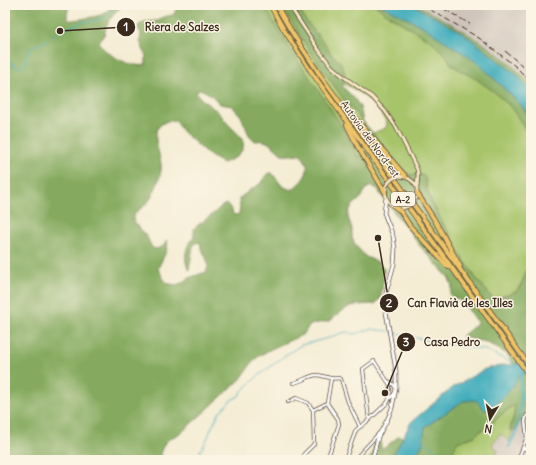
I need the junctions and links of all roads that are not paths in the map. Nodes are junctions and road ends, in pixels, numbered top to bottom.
1 (270, 5) edge
2 (276, 5) edge
3 (290, 5) edge
4 (337, 98) junction
5 (343, 116) junction
6 (418, 175) junction
7 (406, 177) junction
8 (411, 179) junction
9 (417, 187) junction
10 (385, 192) junction
11 (417, 196) junction
12 (386, 197) junction
13 (394, 207) junction
14 (385, 216) junction
15 (465, 277) junction
16 (462, 282) junction
17 (531, 368) edge
18 (396, 377) junction
19 (531, 378) edge
20 (331, 379) junction
21 (388, 381) junction
22 (293, 383) dead end
23 (396, 388) junction
24 (395, 392) junction
25 (394, 399) junction
26 (388, 400) junction
27 (288, 402) dead end
28 (327, 403) junction
29 (313, 410) junction
30 (527, 415) dead end
31 (369, 420) junction
32 (360, 427) junction
33 (380, 432) junction
34 (526, 441) junction
35 (531, 442) edge
36 (523, 448) junction
37 (531, 451) edge
38 (303, 460) edge
39 (327, 460) edge
40 (345, 460) edge
41 (354, 460) edge
42 (372, 460) edge
43 (518, 460) edge

1 - 5 highway, Autovia del Nord-est / A-2
2 - 4 highway, Autovia del Nord-est / A-2
3 - 6 main road
4 - 7 highway
4 - 15 highway, Autovia del Nord-est / A-2
5 - 10 highway
5 - 16 highway, Autovia del Nord-est / A-2
6 - 8 main road
6 - 9 main road
7 - 8 main road
7 - 10 main road, bridge
8 - 9 main road
9 - 11 main road
10 - 12 main road
11 - 13 main road, bridge
11 - 15 highway
12 - 13 main road
12 - 14 street
13 - 14 street
13 - 16 highway
14 - 18 street
15 - 17 highway, Autovia del Nord-est / A-2
16 - 19 highway, Autovia del Nord-est / A-2
18 - 21 street
18 - 23 street
20 - 22 street
20 - 28 street
20 - 32 street
21 - 23 street
21 - 26 street
21 - 31 street
23 - 24 street
24 - 25 street
24 - 26 street
25 - 26 street
25 - 33 street
26 - 31 street
27 - 29 street
28 - 29 street
28 - 39 street
29 - 38 street
30 - 34 street
31 - 32 street
32 - 40 street
33 - 41 street
33 - 42 street
34 - 35 street
34 - 36 street
36 - 37 street
36 - 43 street

